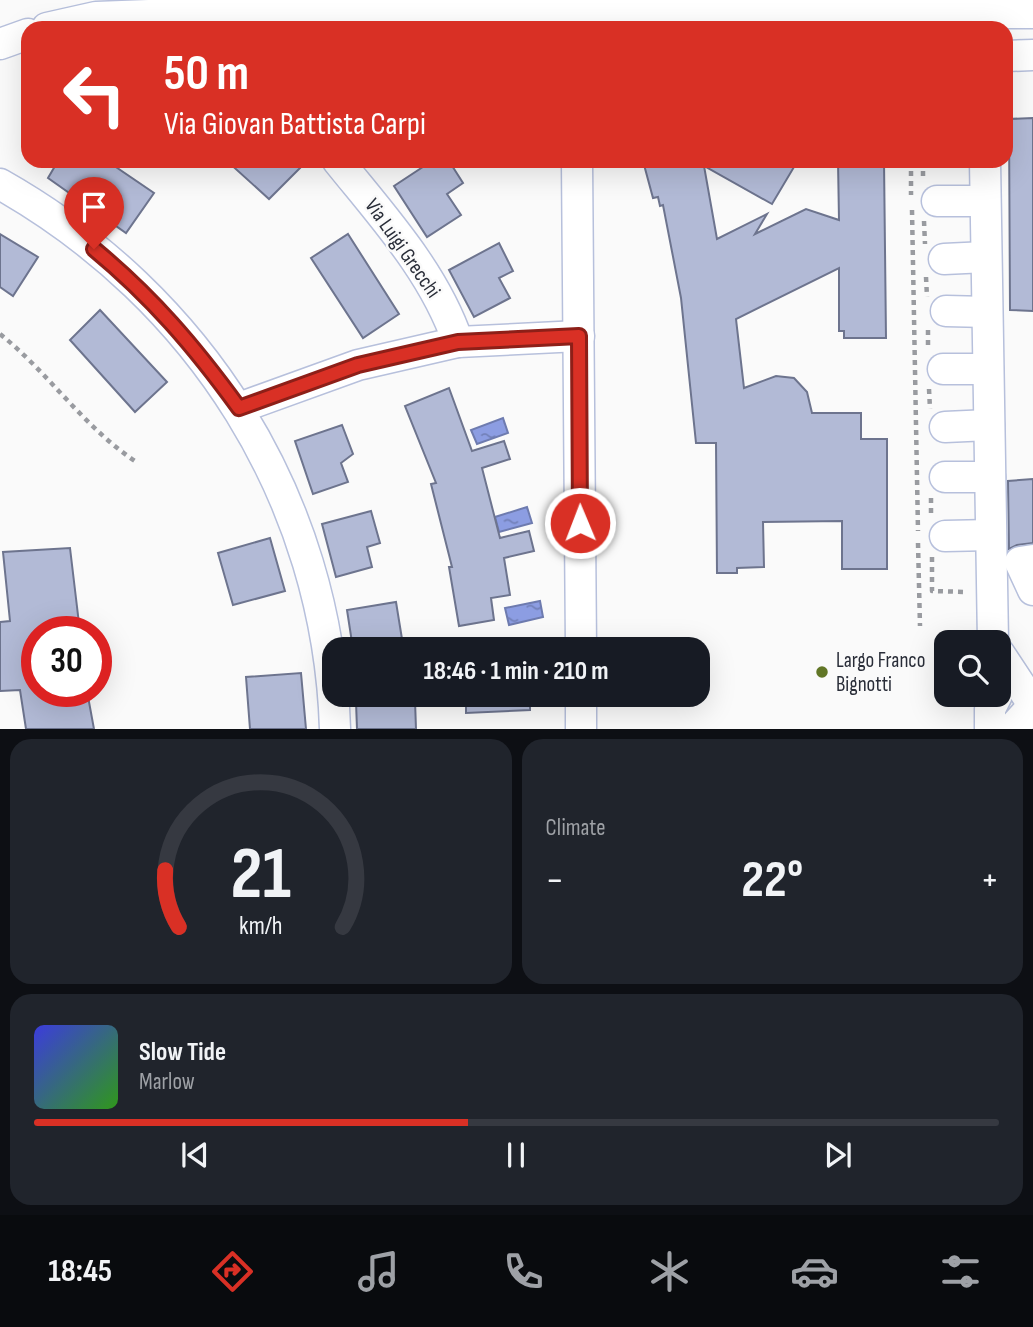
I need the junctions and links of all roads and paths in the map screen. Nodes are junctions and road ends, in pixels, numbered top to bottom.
1 (475, 12) junction
2 (1033, 13) edge
3 (78, 21) edge
4 (494, 21) edge
5 (554, 21) edge
6 (621, 21) edge
7 (21, 36) edge
8 (0, 44) edge
9 (1033, 55) edge
10 (1013, 56) edge
11 (343, 168) edge
12 (577, 168) edge
13 (911, 168) edge
14 (985, 168) edge
15 (0, 184) edge
16 (937, 201) dead end
17 (985, 201) junction
18 (986, 257) junction
19 (944, 259) dead end
20 (946, 312) dead end
21 (987, 312) junction
22 (0, 334) edge
23 (579, 336) junction
24 (458, 342) junction
25 (943, 369) dead end
26 (988, 369) junction
27 (239, 408) junction
28 (989, 425) junction
29 (945, 427) dead end
30 (138, 463) dead end
31 (945, 477) dead end
32 (990, 477) junction
33 (945, 537) dead end
34 (1009, 554) edge
35 (1033, 590) edge
36 (920, 626) dead end
37 (995, 630) edge
38 (581, 637) edge
39 (1011, 684) edge
40 (1033, 700) edge
41 (1033, 706) edge
42 (581, 707) edge
43 (991, 707) edge
44 (335, 729) edge
45 (581, 729) edge
46 (990, 729) edge
47 (1012, 729) edge

1 - 3 street
1 - 4 street
1 - 5 street
2 - 6 street
7 - 8 street
9 - 10 street
11 - 24 street, Via Luigi Grecchi
12 - 23 street
13 - 36 path
14 - 17 street
15 - 27 street
16 - 17 street
17 - 18 street
18 - 19 street
18 - 21 street
20 - 21 street
21 - 26 street
22 - 30 path
23 - 24 street
23 - 38 street
24 - 27 street
25 - 26 street
26 - 28 street
27 - 44 street
28 - 29 street
28 - 32 street
31 - 32 street
32 - 34 street
33 - 34 street
34 - 35 street
34 - 37 street
39 - 40 street
41 - 47 street
42 - 45 street
43 - 46 street

